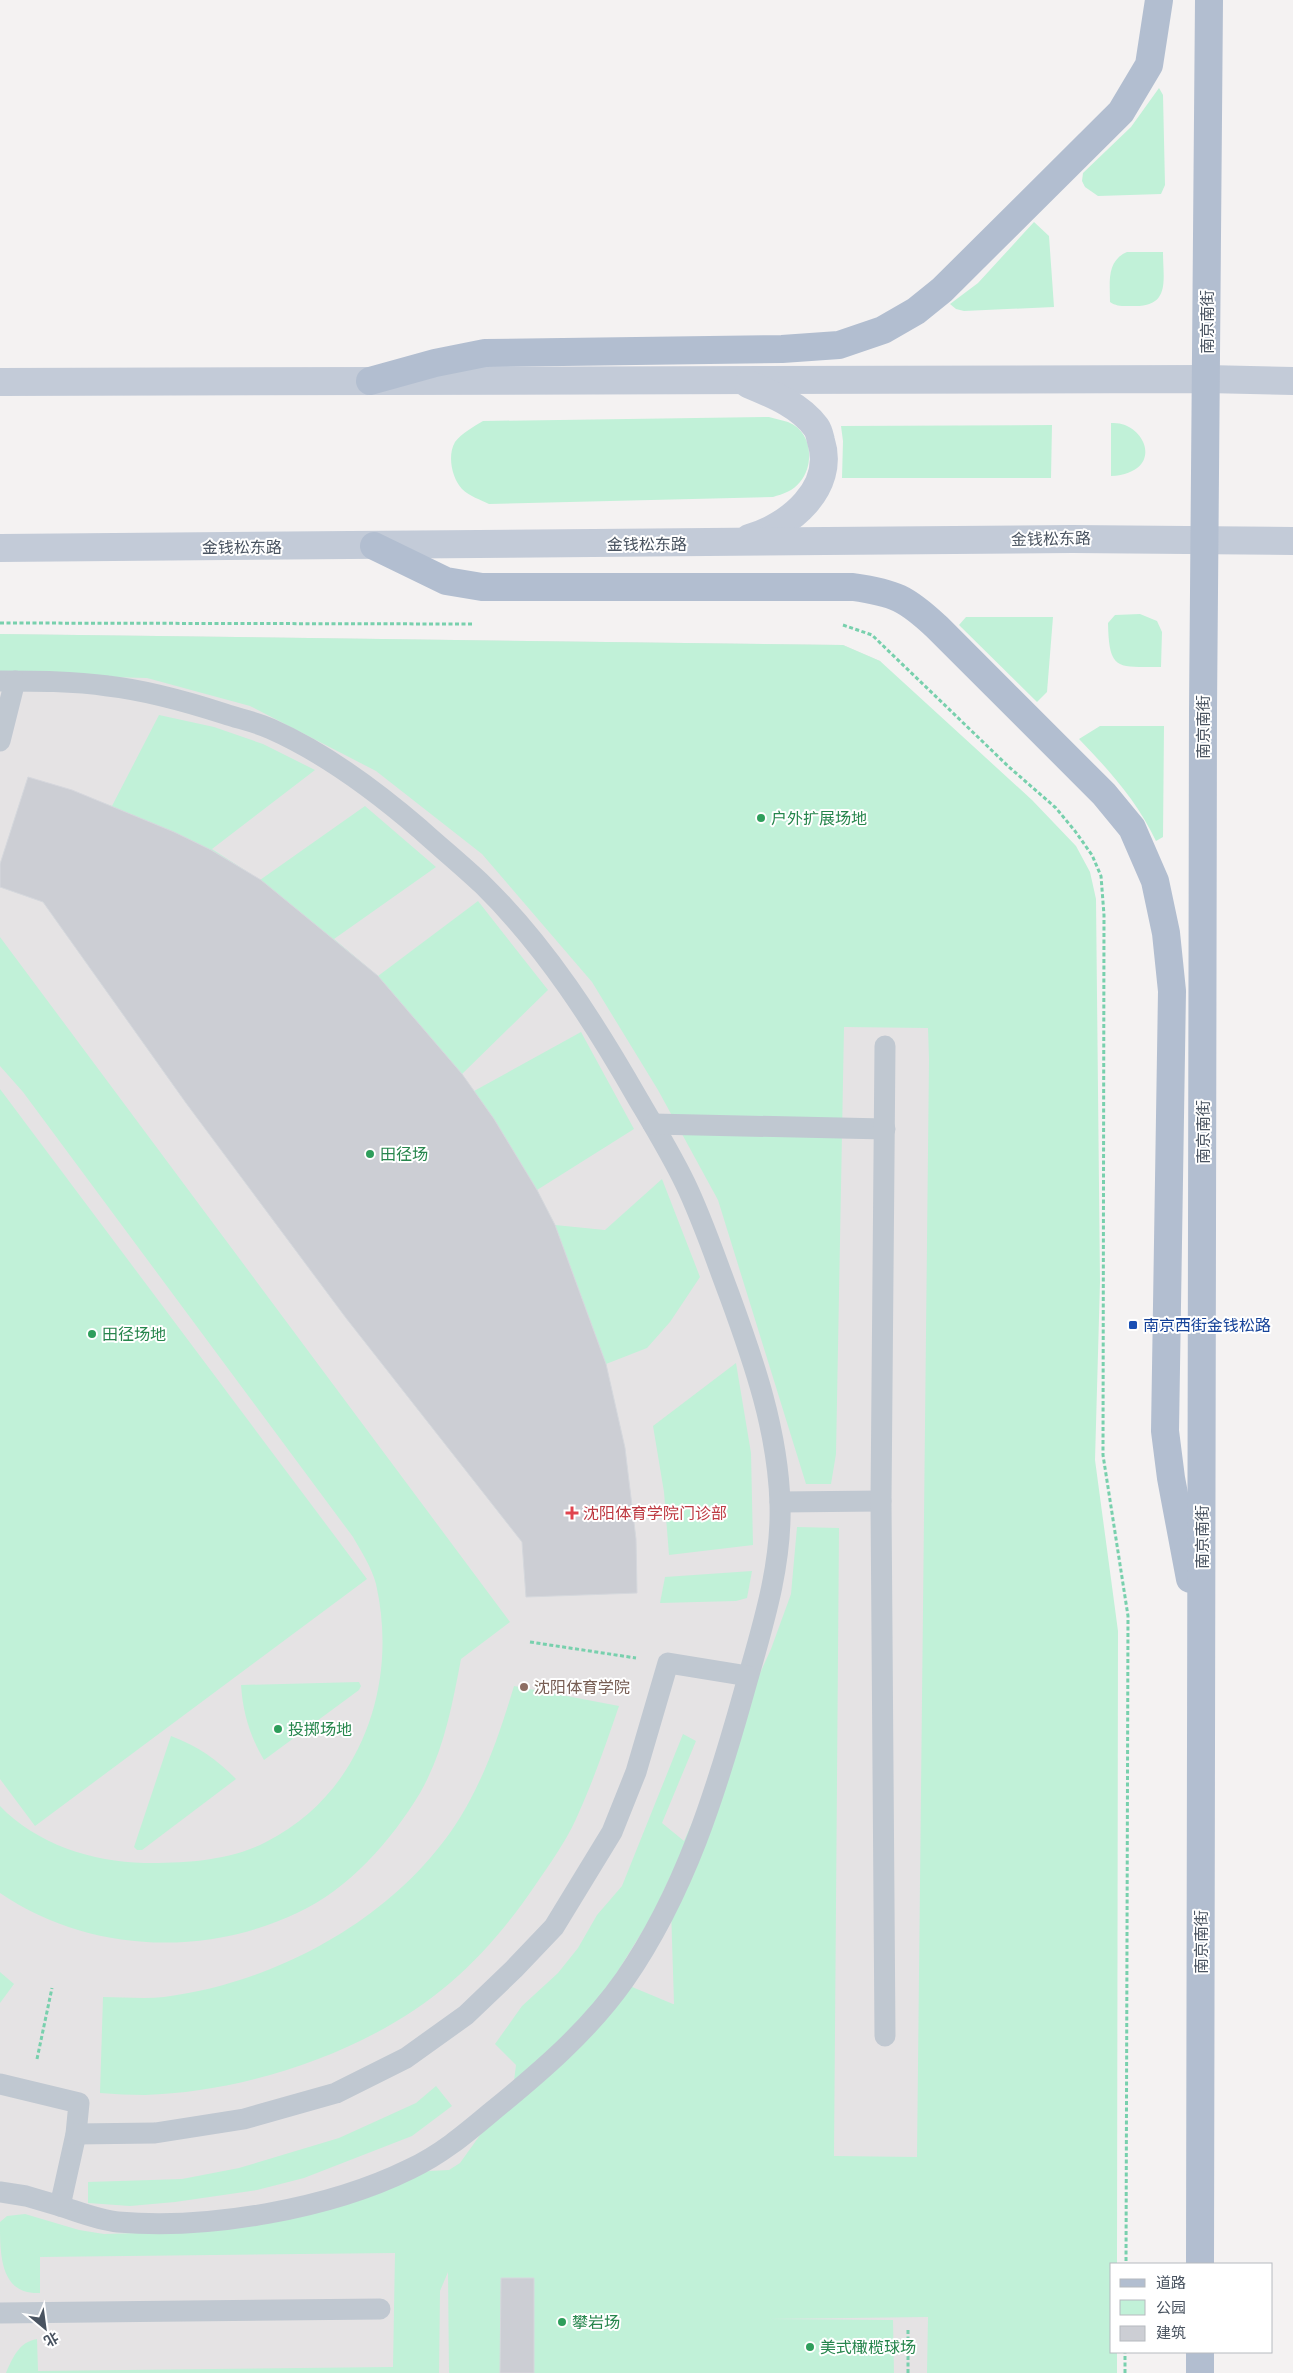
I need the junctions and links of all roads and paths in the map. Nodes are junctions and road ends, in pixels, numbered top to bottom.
1 (1159, 0) edge
2 (1209, 0) edge
3 (1207, 379) junction
4 (738, 380) junction
5 (370, 381) junction
6 (1293, 381) edge
7 (0, 382) edge
8 (1204, 539) junction
9 (1293, 541) edge
10 (730, 543) junction
11 (374, 546) junction
12 (0, 548) edge
13 (0, 623) edge
14 (476, 624) dead end
15 (834, 625) dead end
16 (8, 681) edge
17 (0, 741) edge
18 (885, 1046) dead end
19 (653, 1124) junction
20 (885, 1129) junction
21 (881, 1500) junction
22 (780, 1502) junction
23 (1201, 1636) junction
24 (530, 1642) dead end
25 (668, 1663) junction
26 (748, 1676) junction
27 (52, 1988) dead end
28 (885, 2036) dead end
29 (0, 2084) edge
30 (30, 2091) junction
31 (76, 2134) junction
32 (0, 2192) edge
33 (60, 2206) junction
34 (1126, 2263) edge
35 (1200, 2263) edge
36 (380, 2309) dead end
37 (0, 2313) edge
38 (908, 2329) dead end
39 (1125, 2353) edge
40 (1200, 2353) edge
41 (908, 2373) edge
42 (1125, 2373) edge
43 (1200, 2373) edge

1 - 5 main road
2 - 3 main road, 南京南街
3 - 4 main road
3 - 6 main road
3 - 8 main road, 南京南街
4 - 5 main road
4 - 10 main road
5 - 7 main road
8 - 9 main road, 金钱松东路
8 - 10 main road, 金钱松东路
8 - 23 main road, 南京南街
10 - 11 main road, 金钱松东路
11 - 12 main road, 金钱松东路
11 - 23 main road
13 - 14 path
15 - 34 path
16 - 17 lane
16 - 19 lane
18 - 20 lane
19 - 20 lane
19 - 22 lane
20 - 21 lane
21 - 22 lane
21 - 28 lane
22 - 26 lane
23 - 35 main road, 南京南街
24 - 25 path
25 - 26 lane
25 - 31 lane
26 - 33 lane
27 - 30 path
29 - 30 lane
30 - 31 lane
31 - 33 lane
32 - 33 lane
36 - 37 lane
38 - 41 path
39 - 42 path
40 - 43 main road

